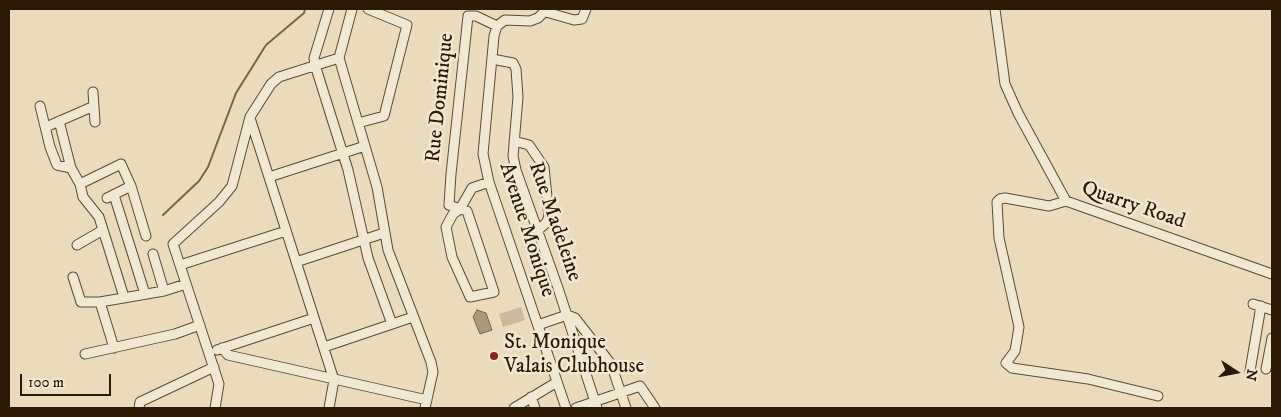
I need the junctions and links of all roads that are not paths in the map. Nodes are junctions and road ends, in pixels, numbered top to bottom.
1 (329, 9) edge
2 (352, 9) edge
3 (368, 9) edge
4 (586, 9) edge
5 (995, 9) edge
6 (547, 10) edge
7 (497, 26) junction
8 (339, 58) junction
9 (492, 59) junction
10 (315, 65) junction
11 (92, 92) dead end
12 (40, 106) dead end
13 (94, 106) junction
14 (250, 117) junction
15 (59, 121) junction
16 (96, 122) dead end
17 (358, 123) junction
18 (46, 127) junction
19 (514, 141) junction
20 (365, 146) junction
21 (343, 153) junction
22 (71, 168) junction
23 (269, 177) junction
24 (489, 182) junction
25 (80, 184) junction
26 (131, 186) junction
27 (1066, 202) junction
28 (460, 209) junction
29 (103, 230) junction
30 (538, 230) junction
31 (286, 231) junction
32 (384, 233) junction
33 (146, 236) dead end
34 (364, 240) junction
35 (77, 245) dead end
36 (153, 254) dead end
37 (296, 262) junction
38 (180, 266) junction
39 (1272, 274) edge
40 (72, 277) dead end
41 (186, 284) junction
42 (164, 291) junction
43 (146, 294) junction
44 (124, 297) junction
45 (100, 302) junction
46 (1272, 310) edge
47 (567, 315) junction
48 (413, 317) junction
49 (314, 318) junction
50 (392, 324) junction
51 (200, 325) junction
52 (538, 325) junction
53 (1272, 338) edge
54 (324, 347) junction
55 (114, 348) junction
56 (222, 348) junction
57 (209, 352) junction
58 (86, 354) dead end
59 (214, 367) junction
60 (1266, 369) dead end
61 (1250, 372) dead end
62 (334, 380) junction
63 (557, 382) junction
64 (621, 392) junction
65 (1158, 396) dead end
66 (531, 397) junction
67 (426, 404) edge
68 (596, 405) edge
69 (139, 408) edge
70 (214, 408) edge
71 (329, 408) edge
72 (514, 408) edge
73 (535, 408) edge
74 (566, 408) edge
75 (576, 408) edge
76 (626, 408) edge
77 (655, 408) edge

1 - 10 street
2 - 8 street
3 - 17 street
4 - 6 street
5 - 27 street, Quarry Road
6 - 7 street
7 - 9 street, Avenue Monique
7 - 28 street, Rue Dominique
8 - 10 street
8 - 17 street
9 - 19 street, Rue Madeleine
9 - 24 street, Avenue Monique
10 - 14 street
10 - 21 street
11 - 13 street
12 - 18 street
13 - 15 street
13 - 16 street
14 - 23 street
14 - 38 street
15 - 18 street
15 - 22 street
17 - 20 street
18 - 22 street
19 - 30 street, Rue Madeleine
19 - 30 street
20 - 21 street
20 - 32 street
21 - 23 street
21 - 34 street
22 - 25 street
23 - 31 street
24 - 28 street
24 - 52 street, Avenue Monique
25 - 26 street
25 - 29 street
26 - 33 street
26 - 43 street
27 - 39 street, Quarry Road
27 - 65 street
28 - 28 street
29 - 35 street
29 - 44 street
30 - 47 street, Rue Madeleine
31 - 37 street
31 - 38 street
32 - 34 street
32 - 48 street
34 - 37 street
34 - 50 street
36 - 42 street
37 - 49 street
38 - 41 street
40 - 45 street
41 - 42 street
41 - 51 street
42 - 43 street
43 - 44 street
44 - 45 street
45 - 55 street
46 - 61 street
47 - 52 street
47 - 64 street
47 - 68 street, Rue Madeleine
48 - 50 street
48 - 67 street
49 - 54 street
49 - 56 street
50 - 54 street
51 - 55 street
51 - 57 street
52 - 63 street, Avenue Monique
53 - 60 street
54 - 62 street
55 - 58 street
56 - 57 street
56 - 62 street
57 - 59 street
59 - 69 street
59 - 70 street
62 - 67 street
62 - 71 street
63 - 66 street
63 - 74 street, Avenue Monique
64 - 68 street
64 - 76 street
64 - 77 street
66 - 72 street
66 - 73 street
68 - 75 street

